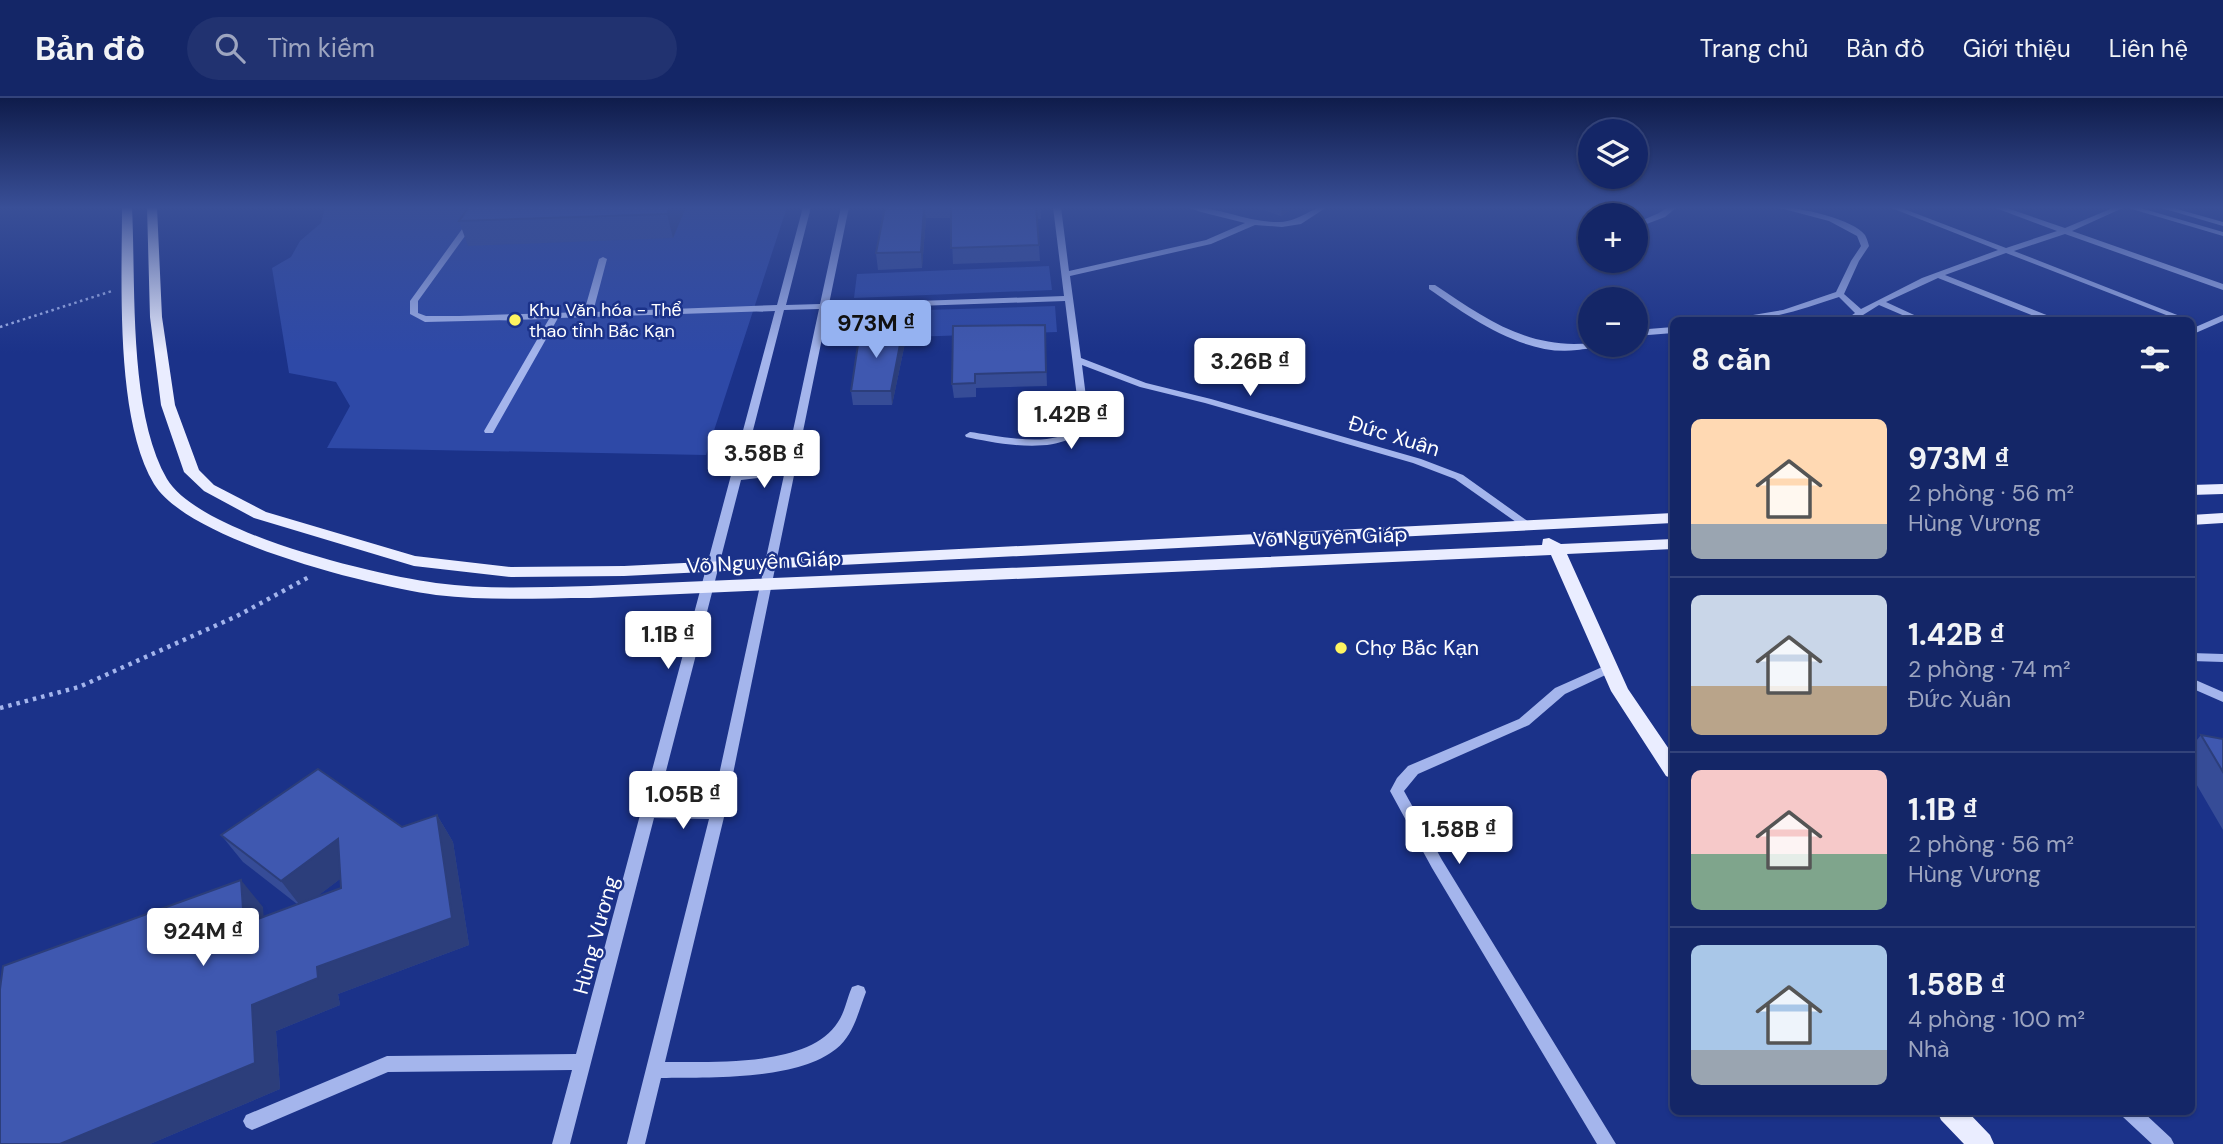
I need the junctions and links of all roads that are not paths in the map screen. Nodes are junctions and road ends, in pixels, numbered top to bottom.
1 (128, 256) edge
2 (154, 256) edge
3 (447, 256) edge
4 (794, 256) edge
5 (834, 256) edge
6 (1064, 256) edge
7 (1151, 256) edge
8 (1858, 256) edge
9 (1993, 256) edge
10 (2019, 256) edge
11 (2134, 256) edge
12 (603, 259) dead end
13 (1066, 274) junction
14 (1939, 275) junction
15 (1432, 287) dead end
16 (2223, 287) edge
17 (1840, 294) junction
18 (1069, 298) junction
19 (1879, 302) junction
20 (823, 307) junction
21 (780, 309) junction
22 (1860, 313) junction
23 (588, 315) junction
24 (555, 316) junction
25 (1758, 317) edge
26 (1854, 317) edge
27 (1914, 317) edge
28 (2044, 317) edge
29 (2178, 317) edge
30 (2223, 318) edge
31 (2195, 324) edge
32 (2203, 327) junction
33 (1670, 330) edge
34 (2195, 330) edge
35 (1648, 332) edge
36 (1578, 346) edge
37 (1076, 360) junction
38 (489, 431) dead end
39 (970, 435) dead end
40 (789, 471) junction
41 (736, 477) junction
42 (2223, 489) edge
43 (2195, 490) edge
44 (1670, 518) edge
45 (2223, 518) edge
46 (2195, 520) edge
47 (1527, 525) junction
48 (1670, 544) edge
49 (1556, 548) junction
50 (769, 565) junction
51 (712, 567) junction
52 (765, 583) junction
53 (708, 586) junction
54 (2195, 657) edge
55 (2223, 658) edge
56 (1609, 668) junction
57 (2195, 685) edge
58 (2223, 698) edge
59 (1670, 766) edge
60 (648, 813) junction
61 (718, 813) junction
62 (858, 992) dead end
63 (583, 1062) junction
64 (654, 1070) junction
65 (1954, 1115) edge
66 (2133, 1115) edge
67 (252, 1121) dead end
68 (561, 1144) edge
69 (636, 1144) edge
70 (1607, 1144) edge
71 (1980, 1144) edge
72 (2165, 1144) edge

1 - 53 main road, Võ Nguyên Giáp
2 - 51 main road, Võ Nguyên Giáp
3 - 24 street
4 - 21 street, Hùng Vương
5 - 20 street
6 - 13 street
7 - 13 street
8 - 17 street
9 - 14 street
10 - 29 street
11 - 16 street
12 - 23 street
13 - 18 street
14 - 19 street
14 - 28 street
15 - 36 street
17 - 22 street
17 - 25 street
18 - 20 street
18 - 37 street
19 - 22 street
19 - 27 street
20 - 21 street
20 - 40 street
21 - 23 street
21 - 41 street, Hùng Vương
22 - 26 street
23 - 24 street
24 - 38 street
30 - 32 street
31 - 32 street
32 - 34 street
33 - 35 street
37 - 39 street
37 - 47 street, Đức Xuân
40 - 41 street
40 - 50 street
41 - 51 street, Hùng Vương
42 - 43 main road
44 - 47 main road, Võ Nguyên Giáp
45 - 46 main road
47 - 49 main road
47 - 50 main road, Võ Nguyên Giáp
48 - 49 main road, Võ Nguyên Giáp
49 - 52 main road, Võ Nguyên Giáp
49 - 56 main road
50 - 51 main road, Võ Nguyên Giáp
50 - 52 street
51 - 53 street, Hùng Vương
52 - 53 main road, Võ Nguyên Giáp
52 - 61 street
53 - 60 street, Hùng Vương
54 - 55 street
56 - 59 main road
56 - 70 street
57 - 58 street
60 - 61 street
60 - 63 street, Hùng Vương
61 - 64 street
62 - 64 street
63 - 67 street
63 - 68 street, Hùng Vương
64 - 69 street
65 - 71 main road
66 - 72 street

